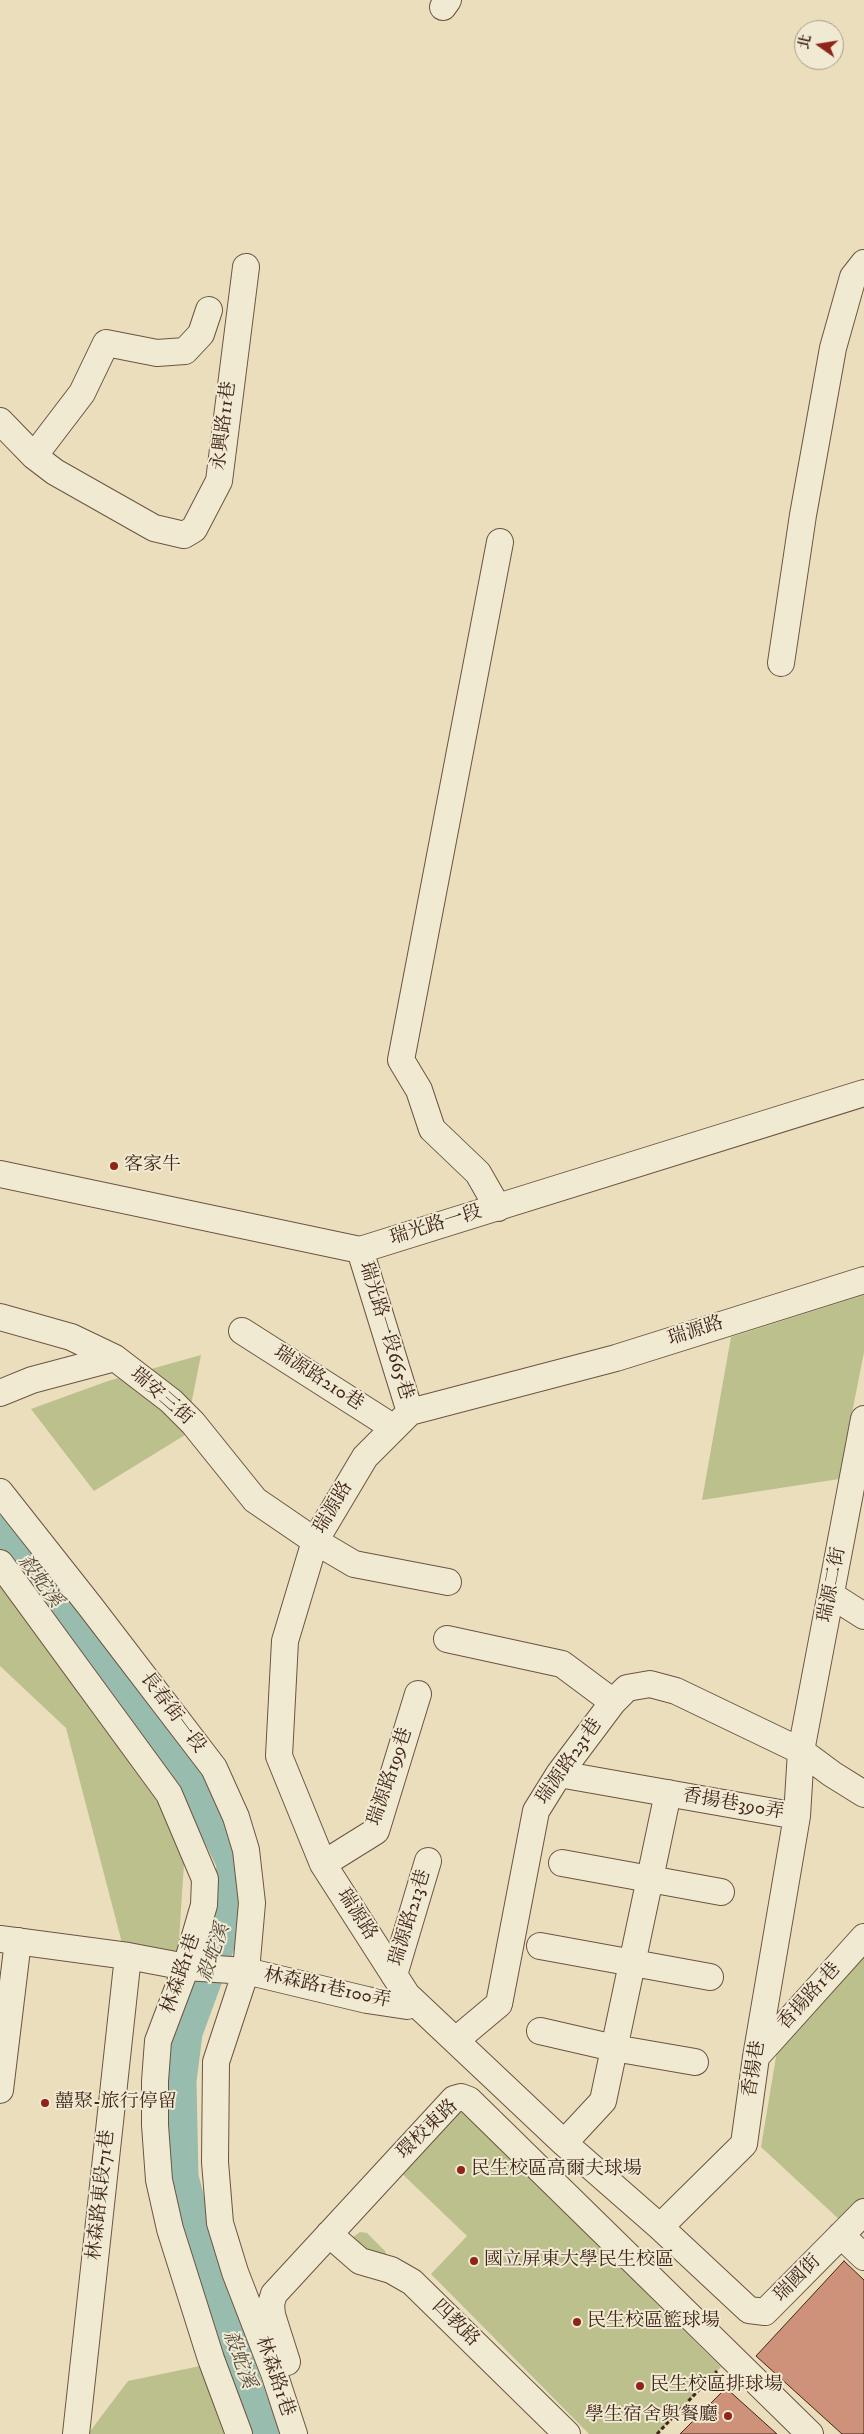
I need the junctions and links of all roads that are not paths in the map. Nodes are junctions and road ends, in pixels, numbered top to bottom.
1 (864, 263) edge
2 (246, 267) dead end
3 (209, 310) dead end
4 (0, 422) edge
5 (34, 456) junction
6 (500, 542) dead end
7 (781, 663) dead end
8 (864, 1094) edge
9 (0, 1174) edge
10 (498, 1208) junction
11 (360, 1250) junction
12 (864, 1280) edge
13 (0, 1317) edge
14 (242, 1331) dead end
15 (115, 1358) junction
16 (0, 1392) edge
17 (864, 1419) edge
18 (402, 1420) junction
19 (0, 1492) edge
20 (315, 1541) junction
21 (0, 1563) edge
22 (448, 1582) dead end
23 (831, 1595) junction
24 (864, 1616) edge
25 (447, 1639) dead end
26 (418, 1694) dead end
27 (613, 1702) junction
28 (801, 1751) junction
29 (559, 1774) junction
30 (668, 1793) junction
31 (864, 1794) edge
32 (797, 1816) junction
33 (428, 1861) dead end
34 (323, 1864) junction
35 (562, 1864) dead end
36 (650, 1879) junction
37 (721, 1892) dead end
38 (864, 1937) edge
39 (9, 1940) edge
40 (540, 1946) dead end
41 (128, 1956) junction
42 (632, 1965) junction
43 (186, 1967) junction
44 (246, 1971) junction
45 (394, 1975) junction
46 (710, 1977) dead end
47 (407, 2006) dead end
48 (540, 2030) dead end
49 (456, 2040) junction
50 (614, 2048) junction
51 (756, 2057) junction
52 (695, 2062) dead end
53 (0, 2090) edge
54 (564, 2143) junction
55 (864, 2212) edge
56 (660, 2227) junction
57 (330, 2234) junction
58 (842, 2235) junction
59 (864, 2257) edge
60 (76, 2434) edge
61 (239, 2434) edge
62 (294, 2434) edge
63 (311, 2434) edge
64 (566, 2434) edge
65 (810, 2434) edge

1 - 7 street
2 - 5 street, 永興路11巷
3 - 5 street
4 - 5 street, 永興路11巷
6 - 10 street
8 - 10 street, 瑞光路一段
9 - 11 street, 瑞光路一段
10 - 11 street, 瑞光路一段
11 - 18 street, 瑞光路一段665巷
12 - 18 street, 瑞源路
13 - 15 street, 瑞安三街
14 - 18 street, 瑞源路210巷
15 - 16 street
15 - 20 street, 瑞安三街
17 - 23 street, 瑞源二街
18 - 20 street, 瑞源路
19 - 44 street, 長春街一段
20 - 22 street, 瑞安三街
20 - 34 street, 瑞源路
21 - 43 street, 林森路1巷
23 - 24 street
23 - 28 street, 瑞源二街
25 - 27 street
26 - 34 street, 瑞源路199巷
27 - 28 street, 瑞源路231巷
27 - 29 street, 瑞源路231巷
28 - 31 street, 瑞源路231巷
28 - 32 street, 香揚巷
29 - 30 street, 香揚巷390弄
29 - 49 street, 瑞源路231巷
30 - 32 street, 香揚巷390弄
30 - 36 street
32 - 51 street, 香揚巷
33 - 45 street, 瑞源路213巷
34 - 45 street, 瑞源路
35 - 36 street
36 - 37 street
36 - 42 street
38 - 51 street, 香揚路1巷
39 - 41 street, 林森路1巷100弄
39 - 53 street
40 - 42 street
41 - 43 street, 林森路1巷100弄
41 - 60 street, 林森路東段71巷
42 - 46 street
42 - 50 street
43 - 44 street, 林森路1巷100弄
43 - 61 street, 林森路1巷
44 - 47 street, 林森路1巷100弄
44 - 62 street, 林森路1巷
45 - 49 street, 瑞源路
48 - 50 street
49 - 54 street
50 - 52 street
50 - 54 street
51 - 56 street, 香揚巷
54 - 56 street
55 - 58 street, 瑞國街
56 - 58 street, 瑞國街
57 - 63 street, 環校東路
57 - 64 street, 四教路
57 - 65 street, 環校東路
58 - 59 street

